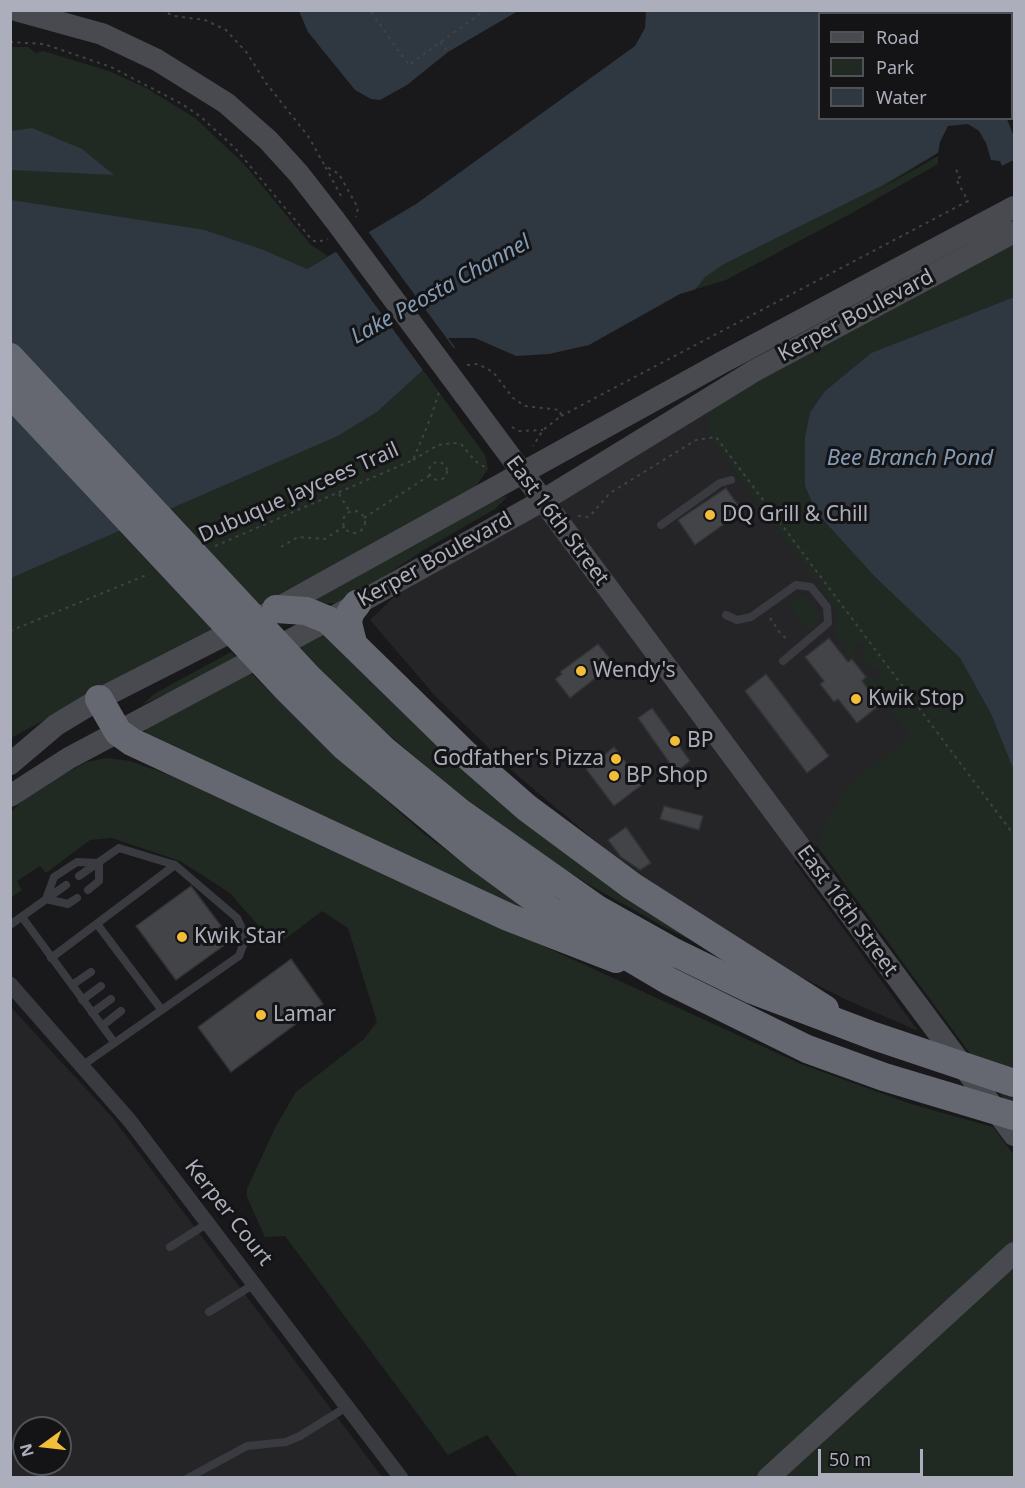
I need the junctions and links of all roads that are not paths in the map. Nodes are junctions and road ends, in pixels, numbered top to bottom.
1 (15, 10) edge
2 (1014, 207) edge
3 (1014, 232) edge
4 (10, 357) edge
5 (10, 393) edge
6 (522, 474) junction
7 (731, 480) dead end
8 (542, 501) junction
9 (661, 525) dead end
10 (357, 604) junction
11 (276, 609) junction
12 (726, 615) dead end
13 (328, 620) junction
14 (353, 644) junction
15 (783, 661) dead end
16 (99, 699) junction
17 (118, 732) junction
18 (10, 764) edge
19 (10, 796) edge
20 (99, 863) junction
21 (175, 865) junction
22 (79, 876) dead end
23 (66, 885) dead end
24 (88, 890) dead end
25 (77, 898) dead end
26 (46, 899) junction
27 (22, 917) junction
28 (97, 924) junction
29 (10, 925) edge
30 (117, 951) junction
31 (51, 958) junction
32 (109, 958) dead end
33 (128, 965) junction
34 (91, 972) dead end
35 (119, 972) dead end
36 (138, 979) junction
37 (669, 981) junction
38 (10, 984) edge
39 (72, 985) junction
40 (130, 985) dead end
41 (101, 986) dead end
42 (148, 991) junction
43 (140, 997) dead end
44 (111, 999) dead end
45 (82, 1000) junction
46 (161, 1009) junction
47 (121, 1011) dead end
48 (92, 1013) junction
49 (102, 1026) junction
50 (874, 1036) junction
51 (114, 1042) junction
52 (83, 1065) junction
53 (1014, 1083) edge
54 (1014, 1116) edge
55 (1014, 1135) edge
56 (209, 1222) junction
57 (170, 1246) dead end
58 (1014, 1253) edge
59 (256, 1283) junction
60 (209, 1312) dead end
61 (348, 1406) junction
62 (188, 1478) edge
63 (401, 1478) edge
64 (768, 1478) edge

1 - 6 main road, East 16th Street, bridge
2 - 6 main road, Kerper Boulevard
3 - 8 main road, Kerper Boulevard
4 - 50 highway, bridge
5 - 37 highway, bridge
6 - 8 main road, East 16th Street
6 - 11 main road, Kerper Boulevard
7 - 9 lane
8 - 10 main road, Kerper Boulevard
8 - 55 main road, East 16th Street
10 - 13 main road, Kerper Boulevard
10 - 14 highway
11 - 13 highway
11 - 16 main road, Kerper Boulevard
12 - 15 lane
13 - 14 highway
13 - 17 main road, Kerper Boulevard
14 - 50 highway, bridge
16 - 17 highway
16 - 18 main road, Kerper Boulevard
17 - 19 main road, Kerper Boulevard
17 - 37 highway, bridge
20 - 21 lane
20 - 22 lane
20 - 24 lane
20 - 26 lane
21 - 28 lane
21 - 46 lane
23 - 26 lane
25 - 26 lane
26 - 27 lane
27 - 29 lane
27 - 31 lane
28 - 30 lane
28 - 31 lane
30 - 32 lane
30 - 33 lane
31 - 39 lane
33 - 35 lane
33 - 36 lane
34 - 39 lane
36 - 40 lane
36 - 42 lane
37 - 54 highway, bridge
38 - 52 street, Kerper Court
39 - 45 lane
41 - 45 lane
42 - 43 lane
42 - 46 lane
44 - 48 lane
45 - 48 lane
46 - 51 lane
47 - 49 lane
48 - 49 lane
49 - 51 lane
50 - 53 highway, bridge
51 - 52 lane
52 - 56 street, Kerper Court
56 - 57 lane
56 - 59 street, Kerper Court
58 - 64 main road
59 - 60 lane
59 - 61 street, Kerper Court
61 - 62 lane
61 - 63 street, Kerper Court

